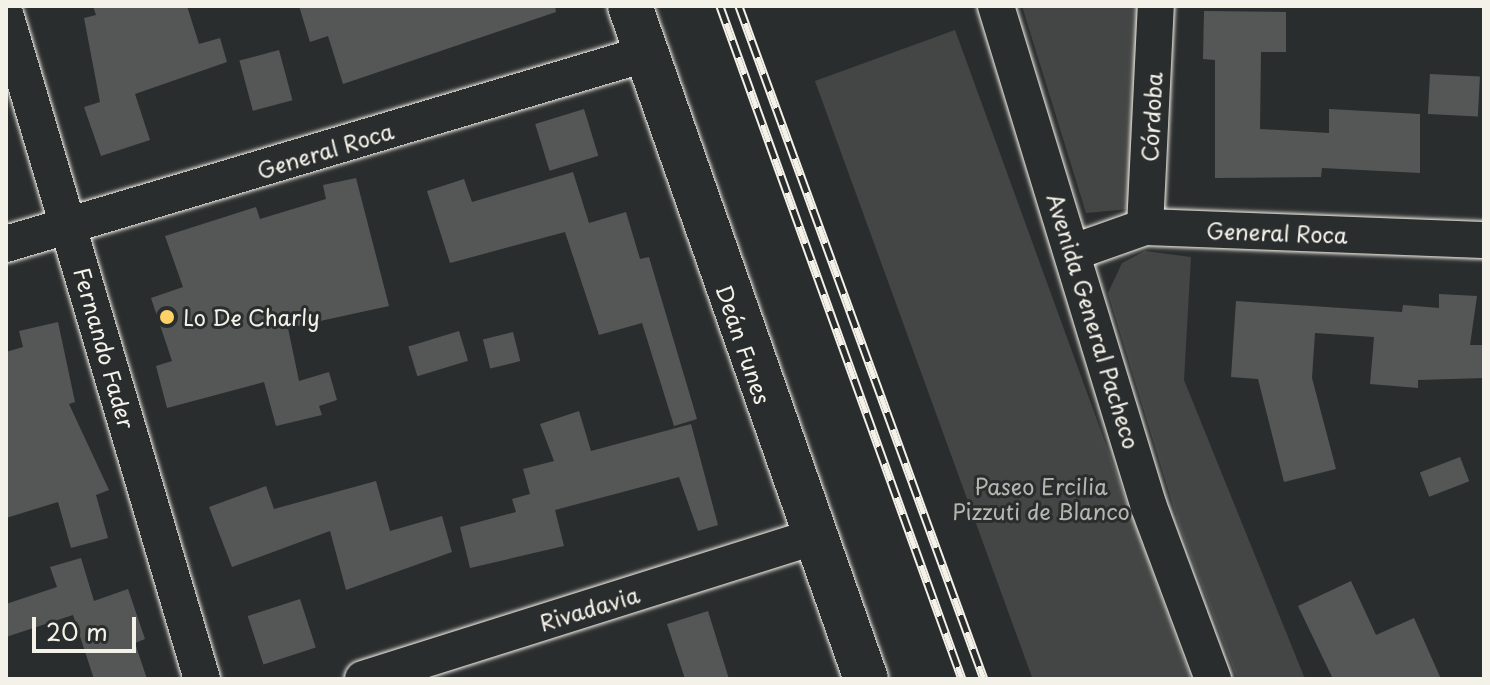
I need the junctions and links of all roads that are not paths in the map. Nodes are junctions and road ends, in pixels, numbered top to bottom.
1 (630, 6) edge
2 (996, 6) edge
3 (1156, 6) edge
4 (6, 17) edge
5 (645, 54) junction
6 (69, 226) junction
7 (1145, 227) junction
8 (1484, 240) edge
9 (6, 244) edge
10 (1074, 252) junction
11 (814, 537) junction
12 (202, 679) edge
13 (363, 679) edge
14 (866, 679) edge
15 (1213, 679) edge

1 - 5 main road, Deán Funes
2 - 10 street, Avenida General Pacheco
3 - 7 street, Córdoba
4 - 6 street, Fernando Fader
5 - 6 street, General Roca
5 - 11 main road, Deán Funes
6 - 9 street, General Roca
6 - 12 street, Fernando Fader
7 - 8 street, General Roca
7 - 10 street, General Roca
10 - 15 street, Avenida General Pacheco
11 - 13 street, Rivadavia
11 - 14 main road, Deán Funes

